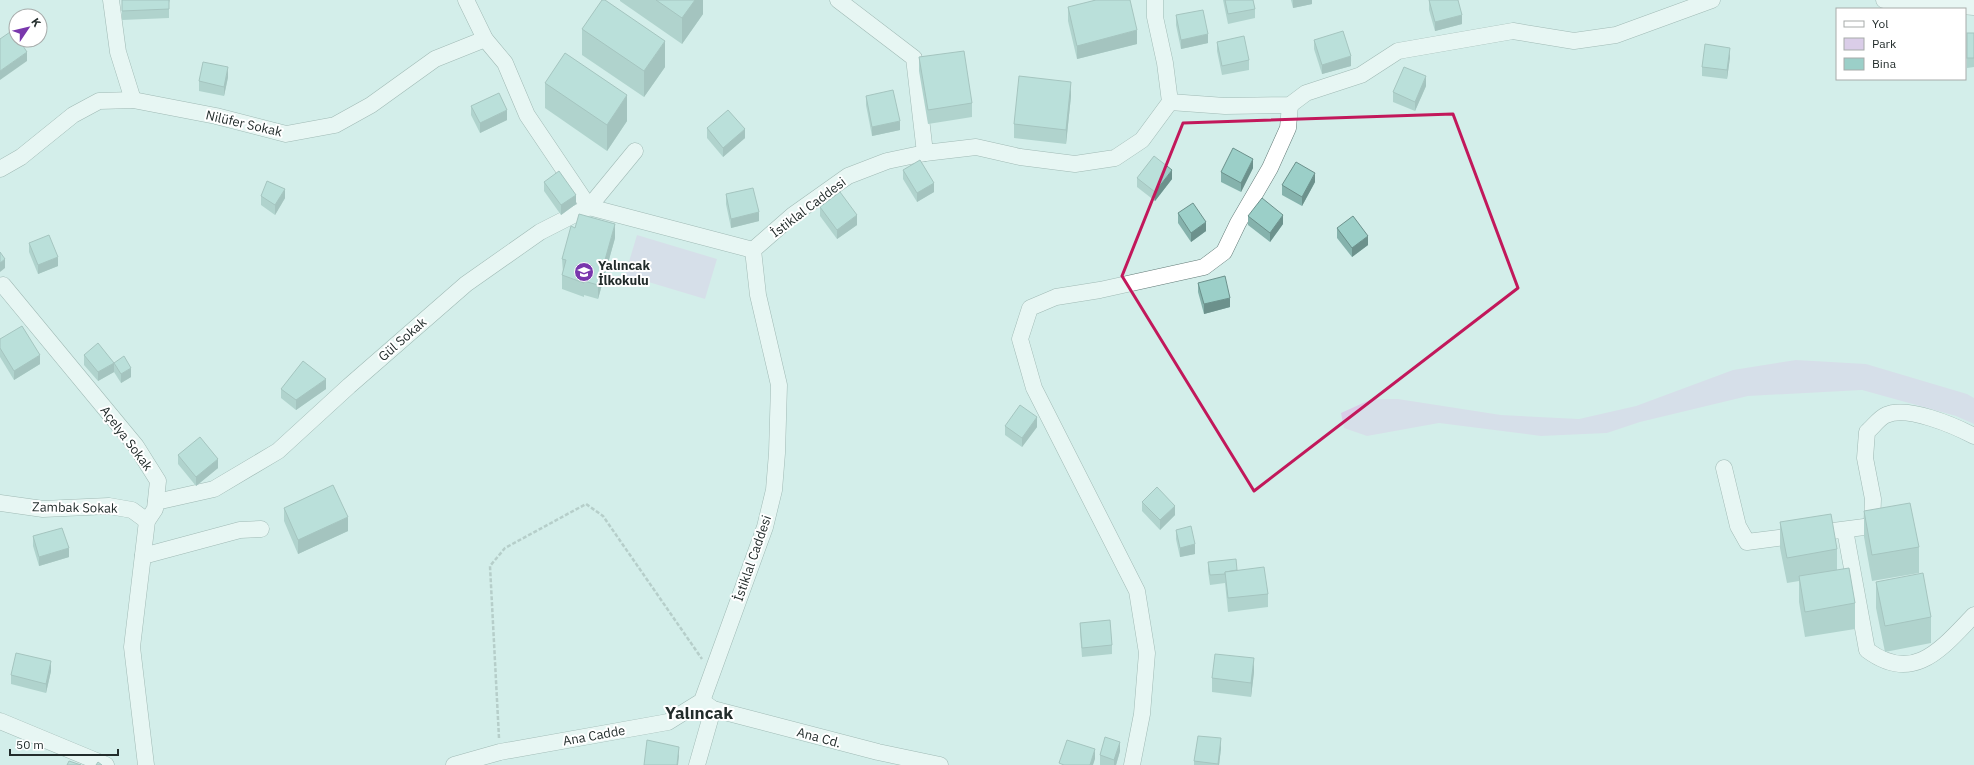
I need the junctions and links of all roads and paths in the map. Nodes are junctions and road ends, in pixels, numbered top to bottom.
1 (111, 0) edge
2 (466, 0) edge
3 (838, 0) edge
4 (1155, 0) edge
5 (1712, 0) edge
6 (1884, 0) edge
7 (1974, 7) edge
8 (485, 39) junction
9 (133, 100) junction
10 (1170, 102) junction
11 (1290, 105) junction
12 (634, 151) dead end
13 (925, 153) junction
14 (0, 169) edge
15 (589, 207) junction
16 (753, 250) junction
17 (3, 285) dead end
18 (1974, 436) edge
19 (1724, 468) dead end
20 (156, 502) junction
21 (0, 503) edge
22 (147, 521) junction
23 (261, 529) dead end
24 (1845, 530) junction
25 (143, 556) junction
26 (1974, 615) edge
27 (712, 674) junction
28 (707, 705) junction
29 (0, 721) edge
30 (500, 752) junction
31 (106, 765) edge
32 (146, 765) edge
33 (454, 765) edge
34 (697, 765) edge
35 (940, 765) edge
36 (1132, 765) edge

1 - 9 street
2 - 8 street
3 - 13 street
4 - 10 street
5 - 11 street
6 - 7 street
8 - 9 street, Nilüfer Sokak
8 - 15 street
9 - 14 street, Nilüfer Sokak
10 - 11 street
10 - 13 street, İstiklal Caddesi
11 - 36 street
12 - 15 street, Gül Sokak
13 - 16 street, İstiklal Caddesi
15 - 16 street
15 - 20 street, Gül Sokak
16 - 27 street, İstiklal Caddesi
17 - 20 street, Açelya Sokak
18 - 24 street
19 - 24 street
20 - 22 street, Açelya Sokak
21 - 22 street, Zambak Sokak
22 - 25 street, Açelya Sokak
23 - 25 street
24 - 26 street
25 - 32 street, Açelya Sokak
27 - 28 street
27 - 30 path
28 - 30 street, Ana Cadde
28 - 34 street
28 - 35 street, Ana Cd.
29 - 31 street
30 - 33 street, Ana Cadde

